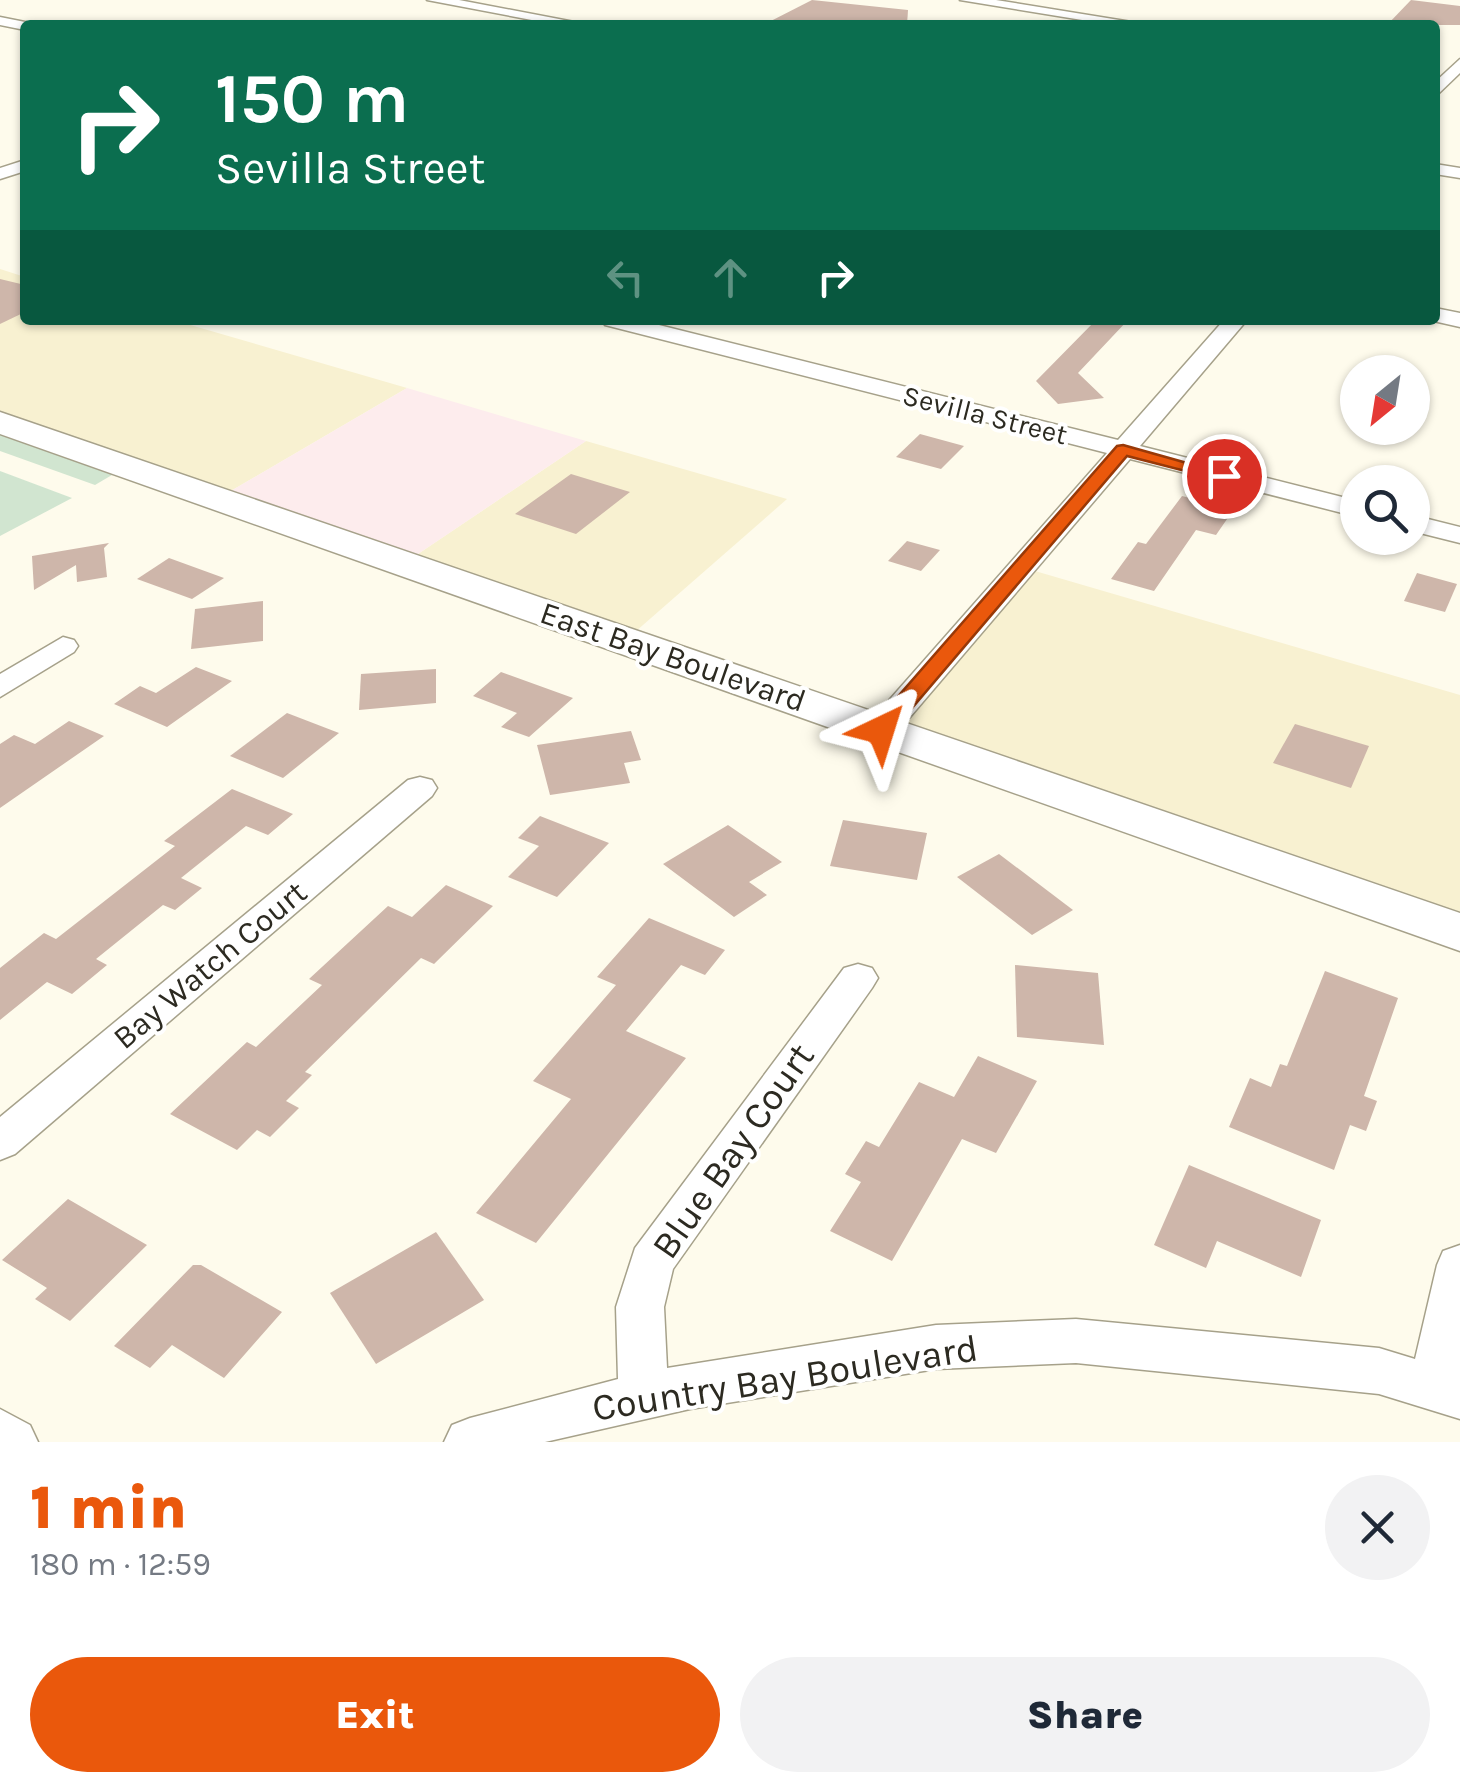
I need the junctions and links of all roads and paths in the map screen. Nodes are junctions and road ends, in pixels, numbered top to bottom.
1 (434, 0) edge
2 (491, 0) edge
3 (967, 0) edge
4 (473, 6) junction
5 (439, 19) dead end
6 (554, 20) edge
7 (1108, 20) edge
8 (1458, 68) edge
9 (1440, 87) edge
10 (634, 325) edge
11 (1232, 325) edge
12 (0, 422) edge
13 (1123, 450) junction
14 (1340, 505) edge
15 (1430, 528) edge
16 (1460, 536) edge
17 (63, 646) dead end
18 (0, 688) edge
19 (881, 730) junction
20 (420, 788) dead end
21 (1460, 932) edge
22 (858, 978) dead end
23 (0, 1142) edge
24 (1460, 1265) edge
25 (1447, 1392) edge
26 (644, 1396) junction
27 (0, 1433) edge
28 (12, 1442) edge
29 (470, 1442) edge

1 - 4 street
2 - 4 street
3 - 7 street
4 - 5 street
4 - 6 street
8 - 9 street
10 - 13 street, Sevilla Street
11 - 13 street
12 - 19 main road, East Bay Boulevard
13 - 14 street, Sevilla Street
13 - 19 street
15 - 16 street
17 - 18 street
19 - 21 main road, East Bay Boulevard
20 - 23 street, Bay Watch Court
22 - 26 street, Blue Bay Court
24 - 25 street
25 - 26 street, Country Bay Boulevard
26 - 29 street, Country Bay Boulevard
27 - 28 street

